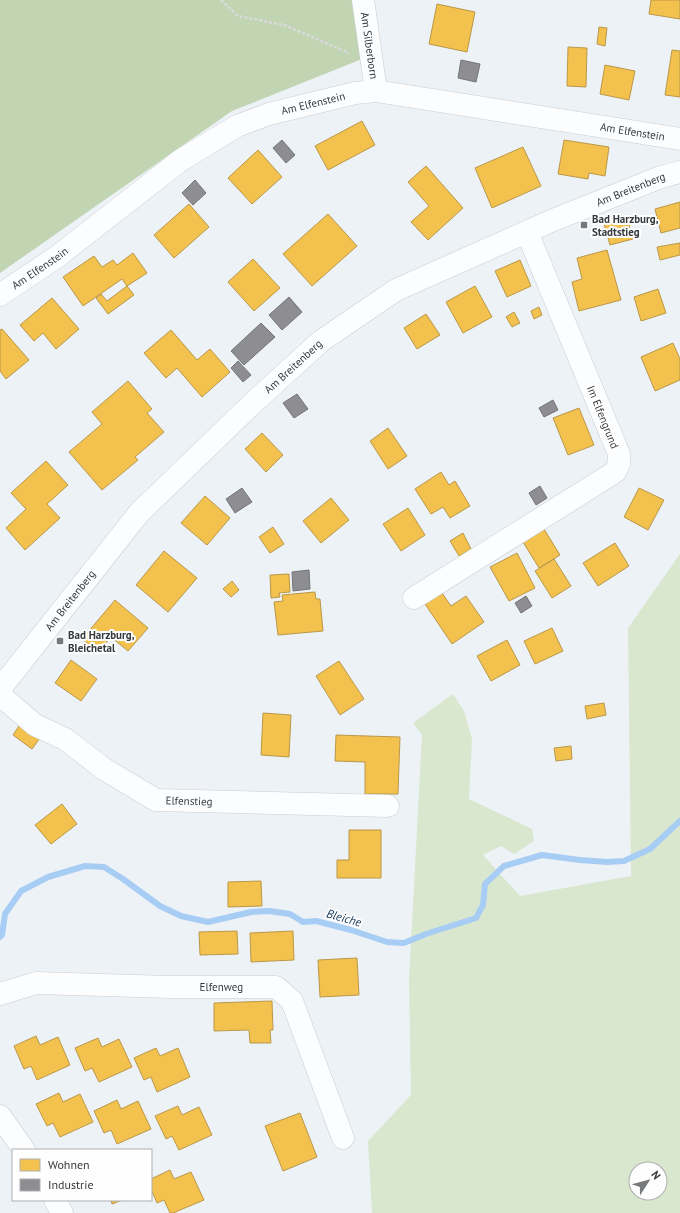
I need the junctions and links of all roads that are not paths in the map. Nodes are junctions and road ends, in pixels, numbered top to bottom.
1 (363, 0) edge
2 (376, 91) junction
3 (680, 139) edge
4 (680, 172) edge
5 (528, 232) junction
6 (0, 295) edge
7 (414, 598) dead end
8 (0, 689) edge
9 (0, 695) edge
10 (388, 806) dead end
11 (0, 994) edge
12 (0, 1116) edge
13 (343, 1138) dead end
14 (23, 1149) edge
15 (56, 1201) edge
16 (62, 1213) edge

1 - 2 street, Am Silberborn
2 - 3 street, Am Elfenstein
2 - 6 street, Am Elfenstein
4 - 5 street, Am Breitenberg
5 - 7 street, Im Elfengrund
5 - 8 street, Am Breitenberg
9 - 10 street, Elfenstieg
11 - 13 street, Elfenweg
12 - 14 street
15 - 16 street

